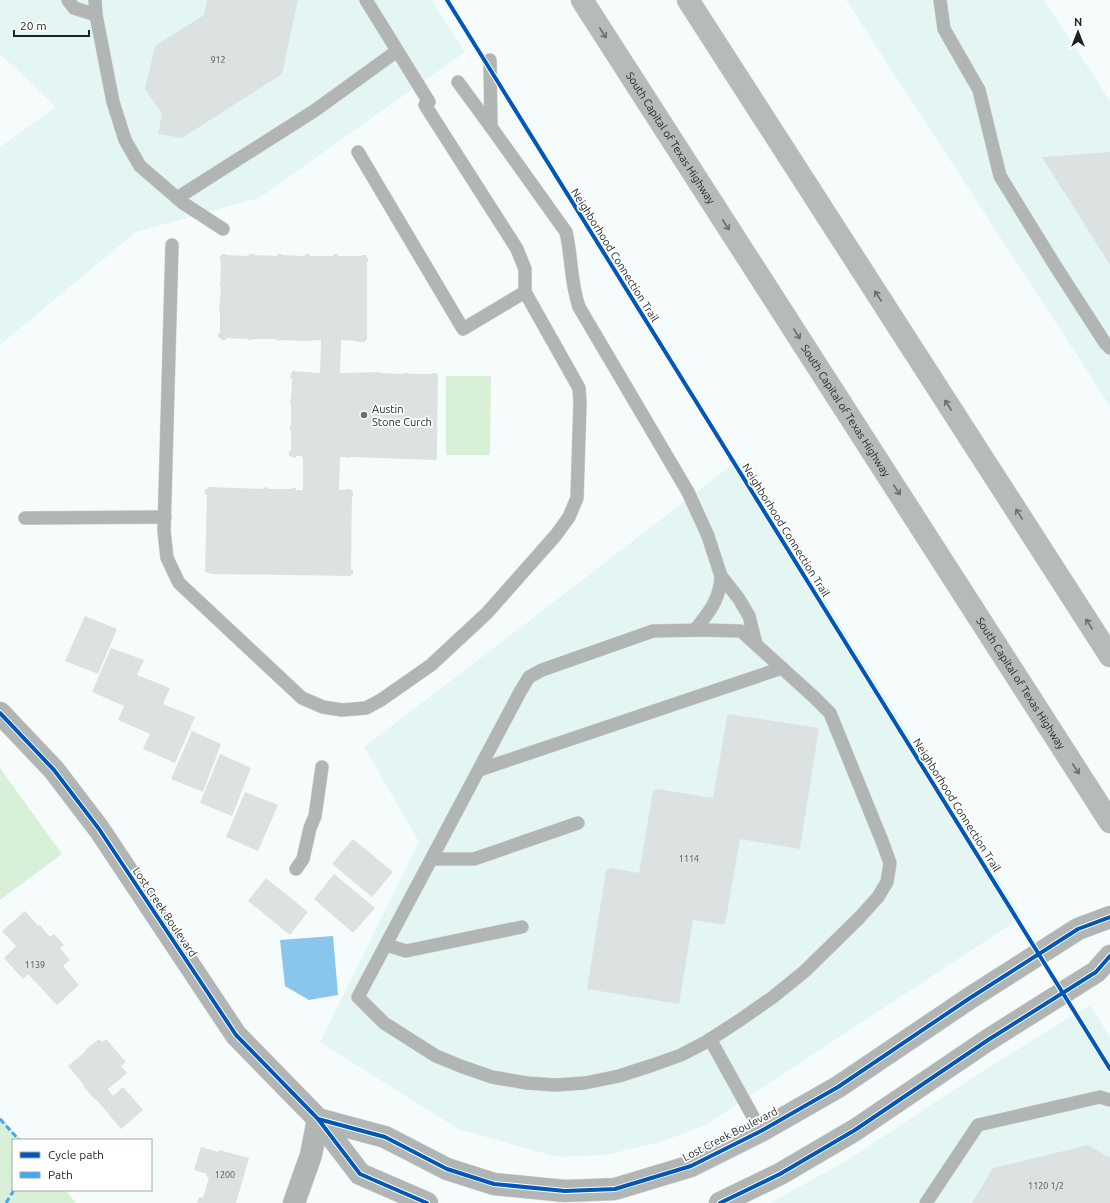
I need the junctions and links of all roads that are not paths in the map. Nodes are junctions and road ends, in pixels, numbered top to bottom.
1 (68, 0) edge
2 (95, 0) edge
3 (366, 0) edge
4 (582, 0) edge
5 (688, 0) edge
6 (940, 0) edge
7 (96, 15) junction
8 (397, 51) junction
9 (490, 60) dead end
10 (458, 82) dead end
11 (491, 127) junction
12 (358, 152) dead end
13 (177, 198) junction
14 (223, 229) dead end
15 (172, 245) dead end
16 (525, 292) junction
17 (1110, 348) edge
18 (165, 517) junction
19 (25, 518) dead end
20 (721, 576) junction
21 (695, 630) junction
22 (756, 644) junction
23 (1110, 656) edge
24 (782, 668) junction
25 (0, 713) edge
26 (322, 766) dead end
27 (479, 770) junction
28 (1110, 822) edge
29 (578, 823) dead end
30 (432, 858) junction
31 (296, 869) dead end
32 (1110, 917) edge
33 (522, 927) dead end
34 (386, 945) junction
35 (1110, 956) edge
36 (710, 1039) junction
37 (1110, 1100) edge
38 (318, 1119) junction
39 (761, 1131) junction
40 (294, 1203) edge
41 (427, 1203) edge
42 (720, 1203) edge
43 (926, 1203) edge

1 - 7 lane
2 - 7 lane
3 - 8 lane
4 -> 28 highway, South Capital of Texas Highway
23 -> 5 highway
6 - 17 lane
7 - 13 lane
8 - 13 lane
8 - 16 lane
9 - 11 lane
10 - 11 lane
11 - 20 lane
12 - 16 lane
13 - 14 lane
15 - 18 lane
16 - 18 lane
18 - 19 lane
20 - 21 lane
20 - 22 lane
21 - 22 lane
21 - 27 lane
22 - 24 lane
24 - 27 lane
24 - 36 lane
25 - 38 street, Lost Creek Boulevard
26 - 31 lane
27 - 30 lane
29 - 30 lane
30 - 34 lane
32 - 39 street, Lost Creek Boulevard
33 - 34 lane
34 - 36 lane
35 - 42 street
36 - 39 lane
37 - 43 lane
38 - 39 street, Lost Creek Boulevard
38 - 40 street
38 - 41 street, Lost Creek Boulevard

